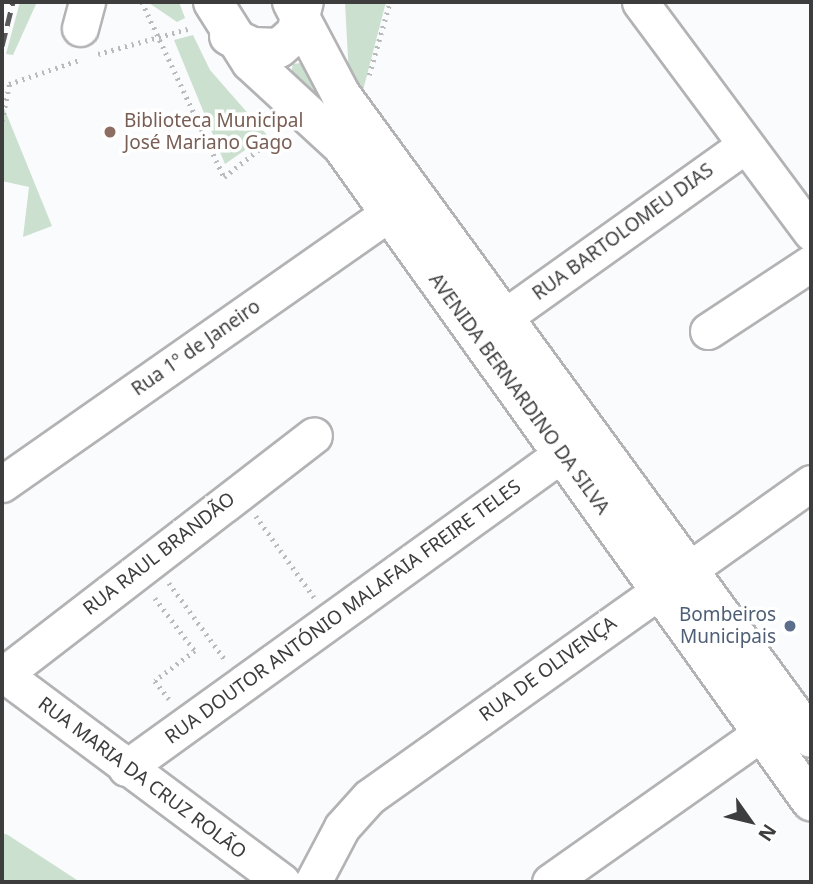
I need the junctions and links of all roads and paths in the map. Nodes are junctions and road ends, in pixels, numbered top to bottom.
1 (142, 2) edge
2 (390, 2) edge
3 (640, 2) edge
4 (300, 5) edge
5 (221, 19) edge
6 (83, 29) edge
7 (163, 36) junction
8 (366, 87) dead end
9 (2, 121) edge
10 (294, 136) dead end
11 (744, 146) junction
12 (390, 212) junction
13 (811, 232) edge
14 (811, 263) edge
15 (503, 318) junction
16 (708, 331) dead end
17 (314, 435) dead end
18 (560, 455) junction
19 (811, 482) edge
20 (2, 484) edge
21 (239, 492) junction
22 (143, 566) junction
23 (674, 579) junction
24 (331, 620) junction
25 (3, 673) edge
26 (243, 684) junction
27 (187, 724) junction
28 (763, 732) junction
29 (811, 738) edge
30 (126, 768) junction
31 (811, 801) edge
32 (282, 882) edge
33 (313, 882) edge
34 (550, 882) edge

1 - 7 path
2 - 8 path
3 - 11 street
4 - 5 main road
4 - 15 main road, AVENIDA BERNARDINO DA SILVA
5 - 7 path
5 - 12 main road, AVENIDA BERNARDINO DA SILVA
6 - 7 path
6 - 9 path
7 - 10 path
11 - 13 street
11 - 15 street, RUA BARTOLOMEU DIAS
12 - 18 main road, AVENIDA BERNARDINO DA SILVA
12 - 20 street, Rua 1º de Janeiro
14 - 16 street
15 - 23 main road, AVENIDA BERNARDINO DA SILVA
17 - 21 street, RUA RAUL BRANDÃO
18 - 23 main road, AVENIDA BERNARDINO DA SILVA
18 - 24 street, RUA DOUTOR ANTÓNIO MALAFAIA FREIRE TELES
19 - 23 street, RUA DE OLIVENÇA
21 - 22 street, RUA RAUL BRANDÃO
21 - 24 path
22 - 25 street, RUA RAUL BRANDÃO
22 - 26 path
22 - 27 path
23 - 28 main road, AVENIDA BERNARDINO DA SILVA
23 - 29 main road, AVENIDA BERNARDINO DA SILVA
23 - 33 street, RUA DE OLIVENÇA
24 - 26 street, RUA DOUTOR ANTÓNIO MALAFAIA FREIRE TELES
25 - 30 street, RUA MARIA DA CRUZ ROLÃO
26 - 27 street, RUA DOUTOR ANTÓNIO MALAFAIA FREIRE TELES
27 - 30 street, RUA DOUTOR ANTÓNIO MALAFAIA FREIRE TELES
28 - 31 main road, AVENIDA BERNARDINO DA SILVA
28 - 34 street
30 - 32 street, RUA MARIA DA CRUZ ROLÃO

